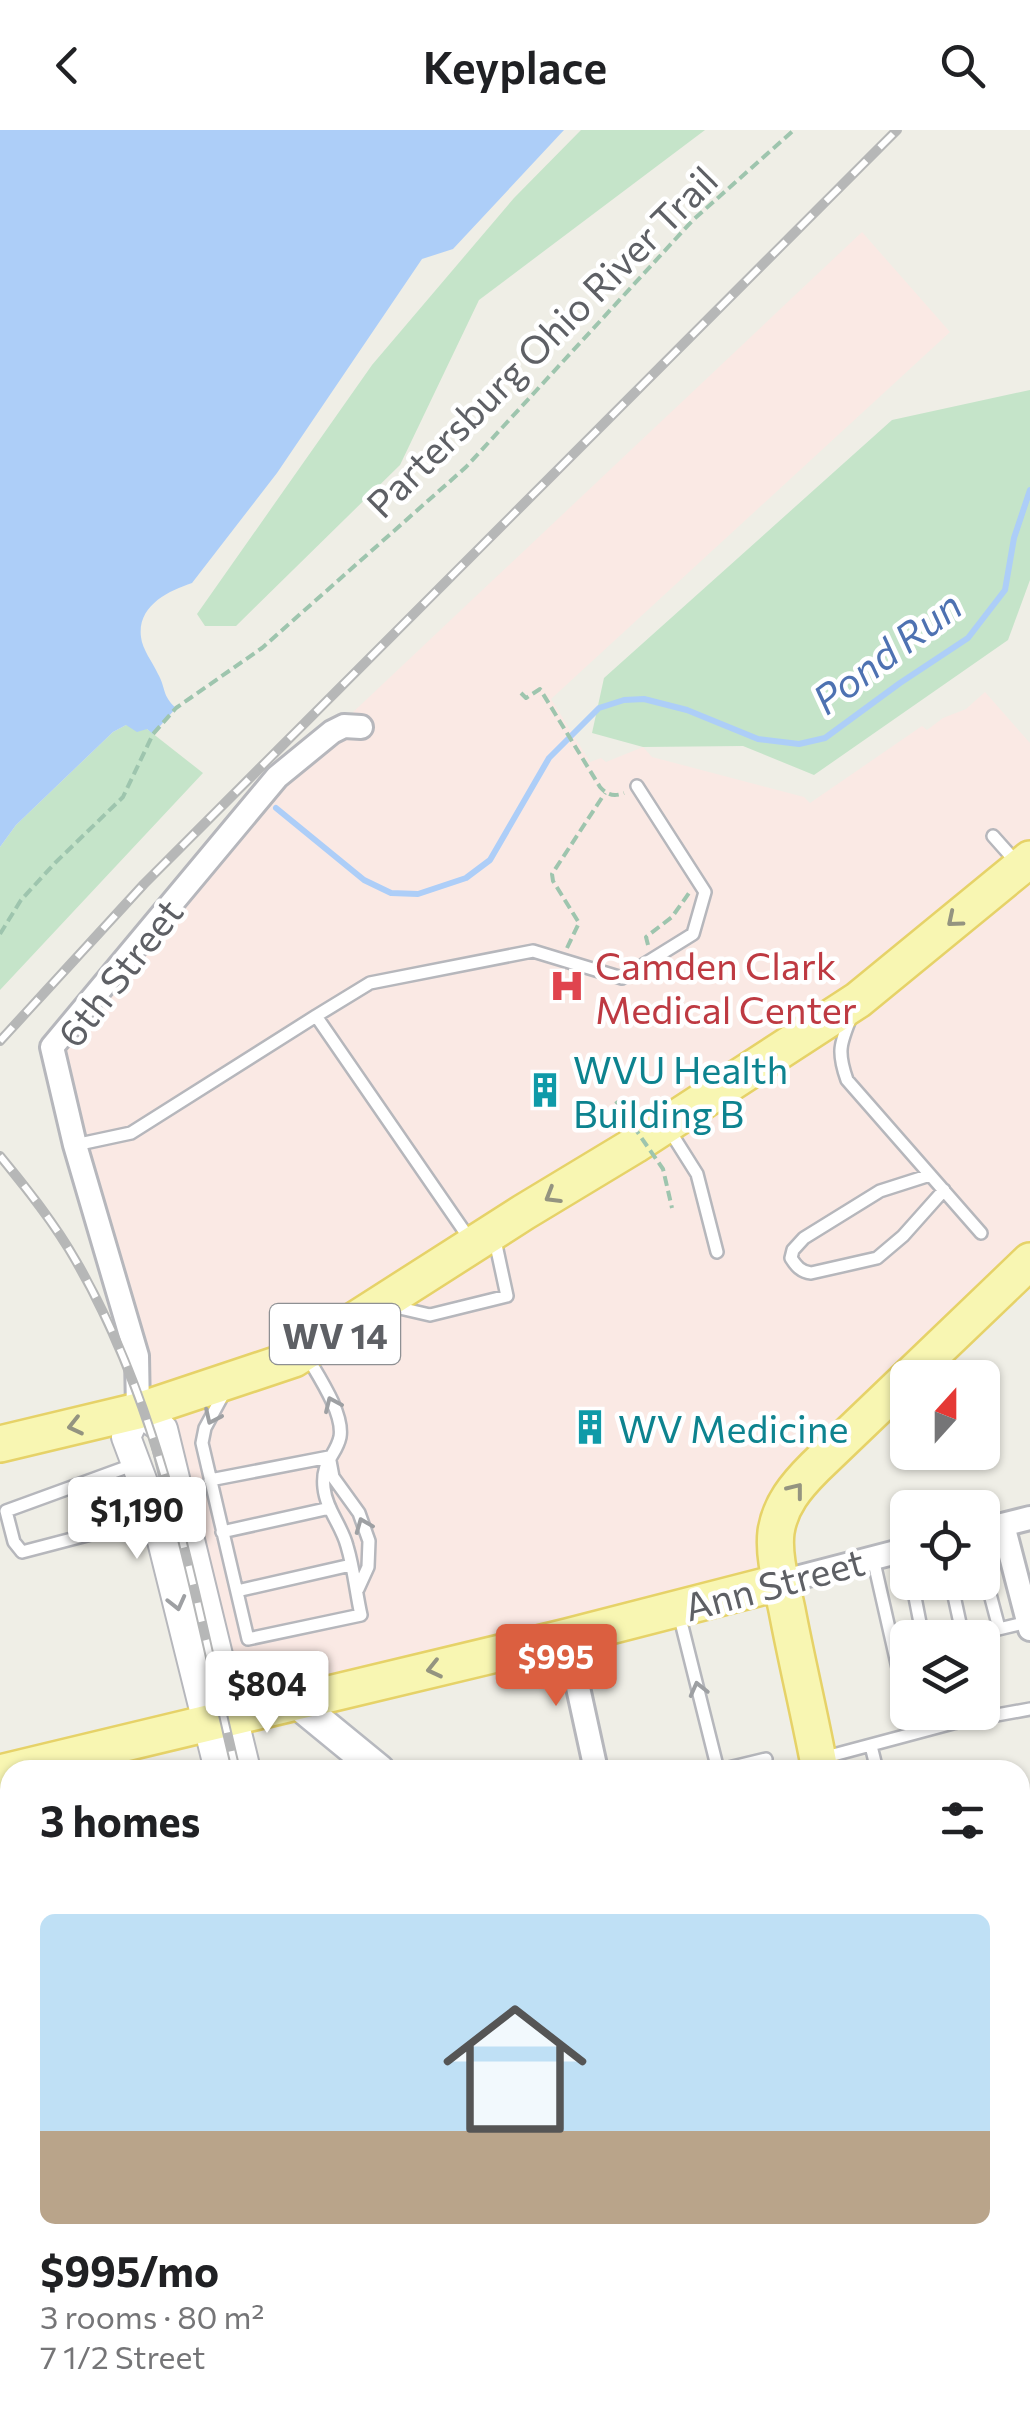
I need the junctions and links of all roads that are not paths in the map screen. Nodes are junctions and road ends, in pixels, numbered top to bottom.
1 (361, 727) dead end
2 (637, 786) road end
3 (993, 836) dead end
4 (1025, 863) edge
5 (858, 1000) junction
6 (316, 1016) junction
7 (666, 1125) junction
8 (75, 1145) junction
9 (930, 1174) junction
10 (944, 1190) junction
11 (982, 1233) dead end
12 (488, 1236) junction
13 (718, 1252) dead end
14 (1030, 1260) edge
15 (377, 1306) junction
16 (305, 1353) junction
17 (231, 1380) junction
18 (138, 1411) junction
19 (0, 1444) edge
20 (329, 1457) junction
21 (136, 1463) junction
22 (210, 1480) junction
23 (330, 1508) junction
24 (156, 1517) junction
25 (1030, 1518) edge
26 (1000, 1526) edge
27 (222, 1532) junction
28 (1000, 1547) edge
29 (890, 1556) edge
30 (873, 1558) junction
31 (229, 1560) junction
32 (352, 1566) junction
33 (197, 1568) junction
34 (781, 1582) junction
35 (237, 1592) junction
36 (732, 1594) junction
37 (358, 1598) junction
38 (678, 1608) junction
39 (789, 1622) junction
40 (1029, 1626) edge
41 (1000, 1628) edge
42 (890, 1633) edge
43 (567, 1637) junction
44 (296, 1702) junction
45 (1030, 1709) edge
46 (220, 1719) junction
47 (912, 1730) edge
48 (913, 1735) junction
49 (871, 1746) junction
50 (766, 1759) dead end
51 (45, 1760) edge
52 (218, 1760) edge
53 (241, 1760) edge
54 (367, 1760) edge
55 (594, 1760) edge
56 (716, 1760) edge
57 (762, 1760) edge
58 (818, 1760) edge
59 (833, 1760) edge
60 (874, 1760) edge

1 - 8 street, 6th Street
2 - 6 lane
3 - 4 lane
4 -> 5 main road, WV 14
5 - 7 main road, WV 14
5 - 9 lane
6 - 8 lane
6 - 12 lane
7 -> 12 main road, WV 14
7 - 13 lane
8 - 18 street, 6th Street
9 - 10 lane
9 - 10 lane
10 - 11 lane
12 - 15 main road, WV 14
12 - 15 lane
34 -> 14 main road
15 - 16 main road, WV 14
16 - 17 main road, WV 14
20 -> 16 lane
17 - 18 main road, WV 14
17 -> 22 lane
18 -> 19 main road, WV 14
18 - 21 street, 6th Street
18 - 33 street, 6th Street
20 - 22 lane
20 - 23 lane
37 -> 20 lane
21 - 24 street, 6th Street
21 - 24 lane
22 - 27 lane
23 - 27 lane
23 - 32 lane
24 -> 46 street, 6th Street
25 - 26 street
27 - 31 lane
28 - 40 street
29 - 30 street, Ann Street
30 - 34 street, Ann Street
30 - 42 lane
31 - 33 lane
31 - 35 lane
32 - 35 lane
32 - 37 lane
33 - 46 street, 6th Street
34 - 36 main road, Ann Street
34 - 39 main road
35 - 37 lane
36 - 38 main road, Ann Street
36 - 39 main road
38 - 43 main road, Ann Street
56 -> 38 lane
39 - 58 main road
40 - 41 lane
43 -> 44 main road, Ann Street
43 - 55 street
44 - 46 main road, Ann Street
44 - 54 main road
45 - 48 lane
46 - 51 main road, Ann Street
46 - 52 street, 6th Street
46 - 53 street, 6th Street
47 - 48 lane
48 - 49 lane
49 - 59 lane
49 - 60 lane
50 - 57 lane

